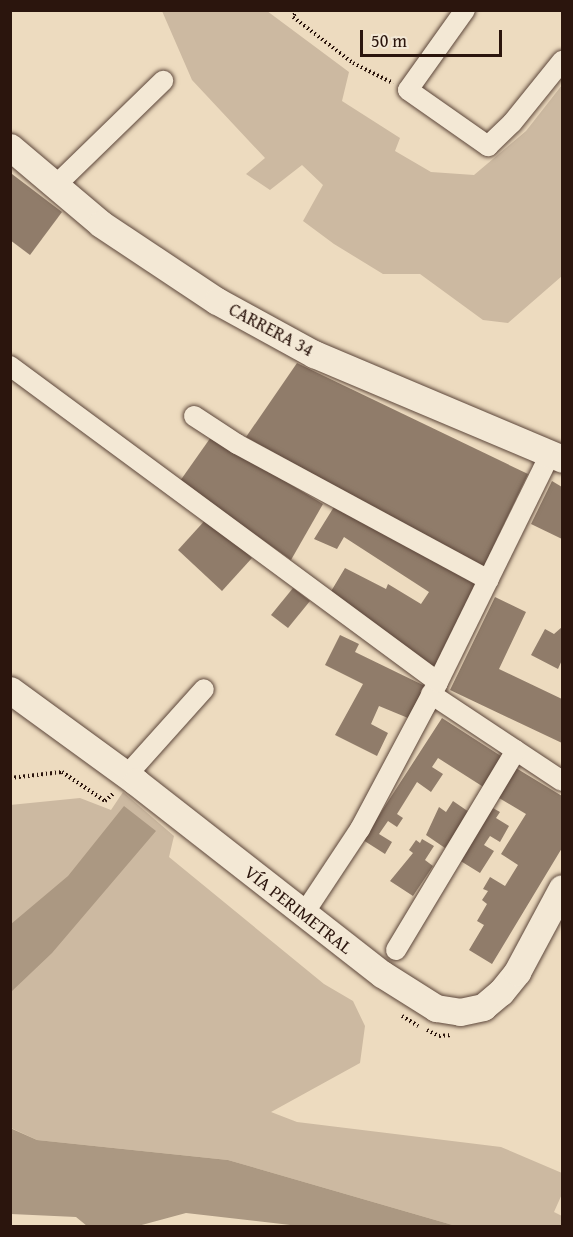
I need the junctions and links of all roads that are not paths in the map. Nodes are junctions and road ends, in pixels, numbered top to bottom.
1 (465, 10) edge
2 (562, 61) edge
3 (163, 81) dead end
4 (10, 147) edge
5 (55, 186) junction
6 (10, 366) edge
7 (194, 416) dead end
8 (556, 457) edge
9 (489, 580) junction
10 (434, 688) junction
11 (204, 689) dead end
12 (10, 690) edge
13 (516, 750) junction
14 (129, 779) junction
15 (562, 781) edge
16 (562, 888) edge
17 (303, 915) junction
18 (396, 950) dead end

1 - 2 street
3 - 5 street
4 - 5 street, CARRERA 34
5 - 8 street, CARRERA 34
6 - 10 street
7 - 9 street
8 - 9 street
9 - 10 street
10 - 13 street
10 - 17 street
11 - 14 street
12 - 14 street, VÍA PERIMETRAL
13 - 15 street
13 - 18 street
14 - 17 street, VÍA PERIMETRAL
16 - 17 street, VÍA PERIMETRAL

